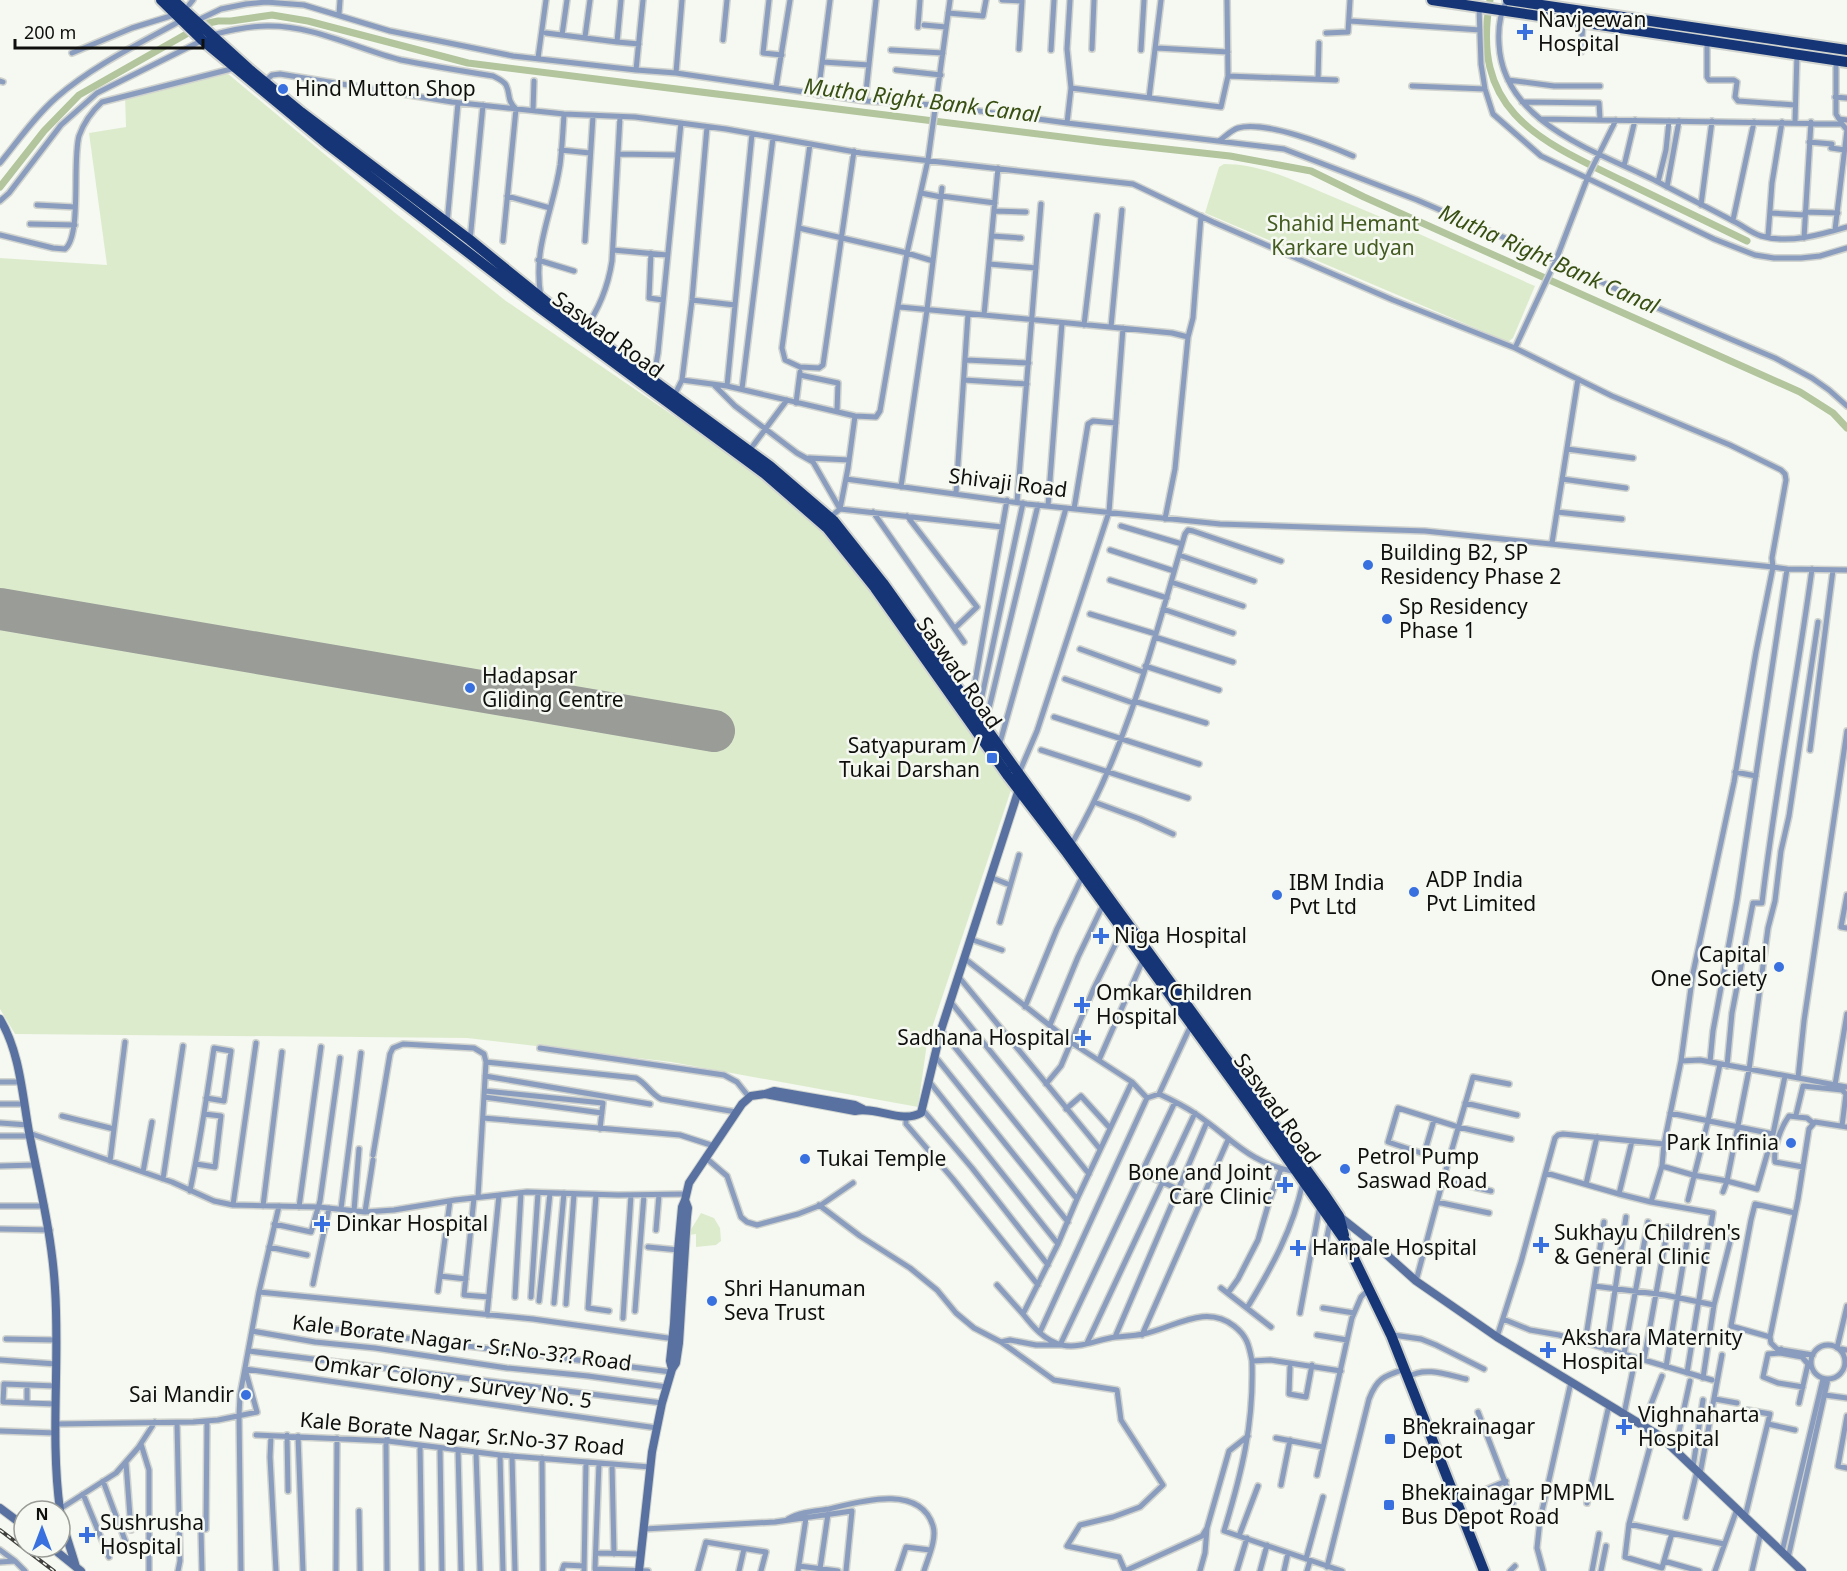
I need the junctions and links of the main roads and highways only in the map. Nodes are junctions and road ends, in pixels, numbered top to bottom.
1 (161, 0) edge
2 (173, 0) edge
3 (1432, 0) edge
4 (1563, 4) edge
5 (1504, 5) edge
6 (189, 14) edge
7 (205, 37) junction
8 (1847, 50) edge
9 (1841, 61) edge
10 (467, 245) junction
11 (671, 399) junction
12 (826, 521) junction
13 (1322, 1200) junction
14 (1484, 1571) edge

1 - 6 highway, Saswad Road
2 - 6 highway
3 - 5 highway
4 - 5 highway
4 - 8 highway
5 - 9 highway
6 - 7 highway, Saswad Road
7 - 10 highway, Saswad Road
7 - 10 highway, Saswad Road
10 - 11 highway, Saswad Road
10 - 11 highway, Saswad Road
11 - 12 highway, Saswad Road
11 - 12 highway, Saswad Road
12 - 13 highway, Saswad Road
12 - 13 highway, Saswad Road
13 - 14 highway, Saswad Road

